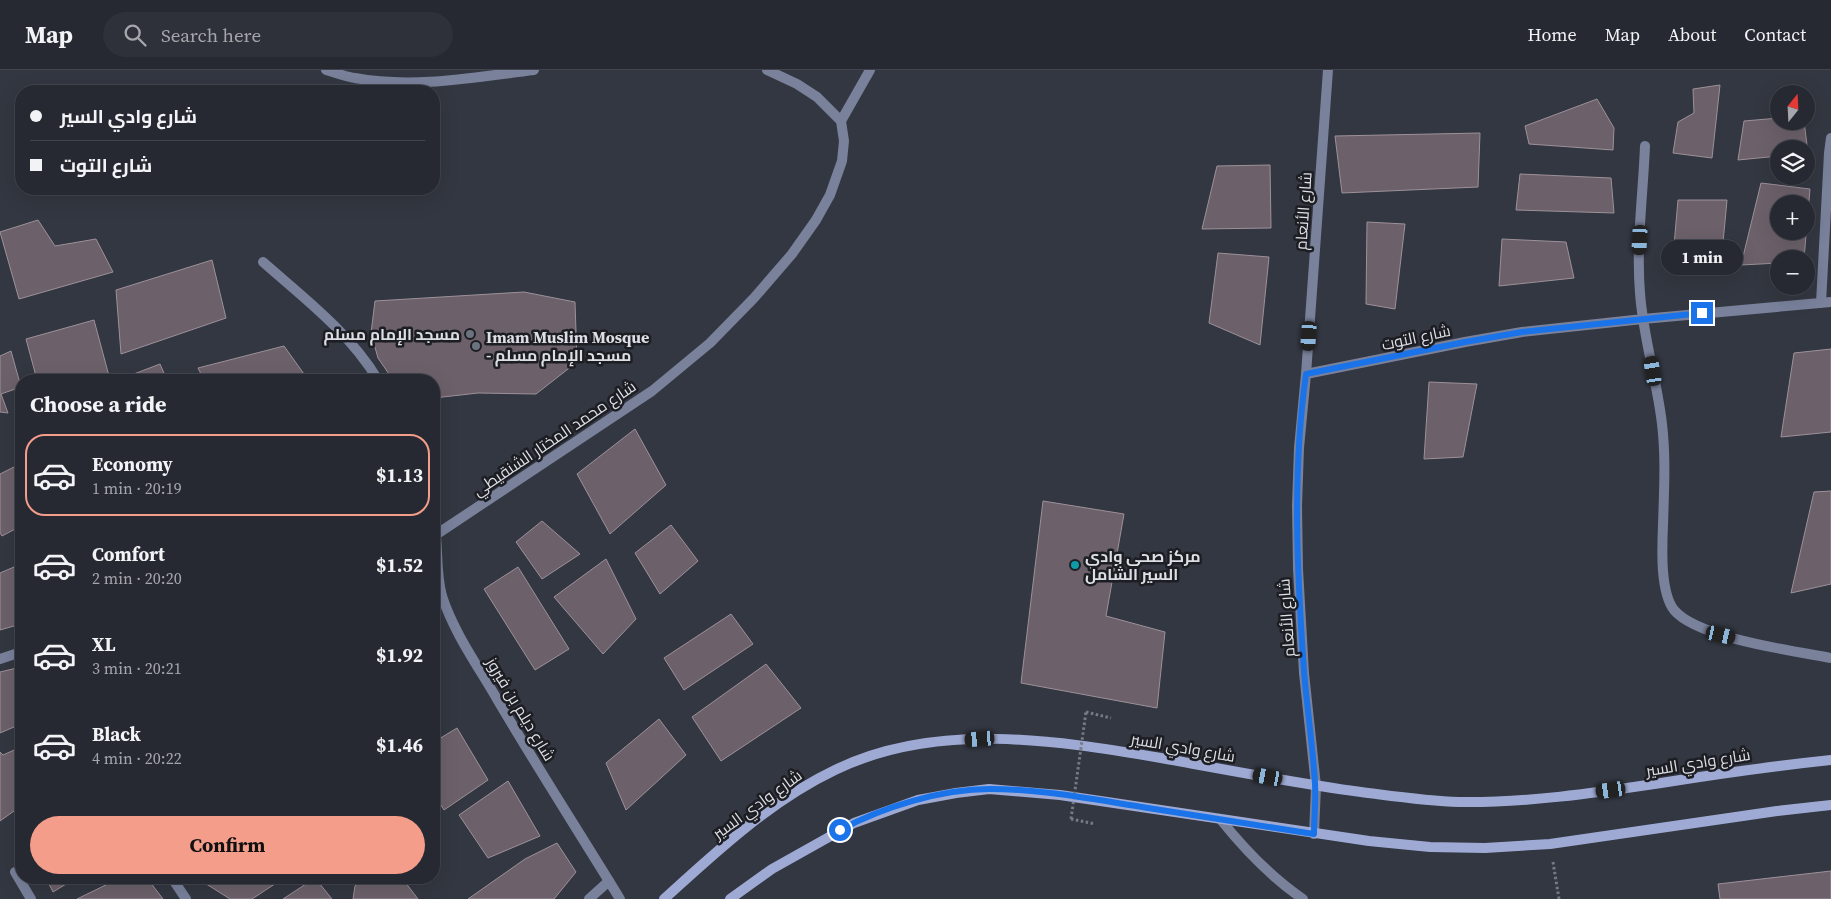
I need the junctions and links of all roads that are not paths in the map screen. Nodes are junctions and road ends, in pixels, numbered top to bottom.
1 (326, 70) edge
2 (534, 70) edge
3 (767, 70) edge
4 (870, 70) edge
5 (1328, 70) edge
6 (841, 121) junction
7 (1831, 138) edge
8 (1645, 146) dead end
9 (263, 262) dead end
10 (1826, 303) edge
11 (1643, 318) junction
12 (375, 374) edge
13 (1306, 374) junction
14 (440, 532) edge
15 (440, 586) edge
16 (15, 654) edge
17 (1831, 658) edge
18 (0, 660) edge
19 (1831, 760) edge
20 (1316, 786) junction
21 (1831, 805) edge
22 (1221, 820) junction
23 (1314, 834) junction
24 (609, 880) junction
25 (22, 884) edge
26 (176, 884) edge
27 (31, 899) edge
28 (186, 899) edge
29 (589, 899) edge
30 (620, 899) edge
31 (664, 899) edge
32 (730, 899) edge
33 (1302, 899) edge

1 - 2 street
3 - 6 street
4 - 6 street
5 - 13 street, شارع الأنعام
6 - 14 street, شارع محمد المختار الشنقيطي
7 - 10 street
8 - 11 street
9 - 12 street
10 - 11 street, شارع التوت
11 - 13 street, شارع التوت
11 - 17 street
13 - 20 street, شارع الأنعام
15 - 24 street, شارع ديلم بن فيروز
16 - 18 street
19 - 20 main road, شارع وادي السير
20 - 23 street, شارع الأنعام
20 - 31 main road, شارع وادي السير
21 - 23 main road
22 - 23 main road
22 - 32 main road
22 - 33 street
24 - 29 street
24 - 30 street, شارع ديلم بن فيروز
25 - 27 street
26 - 28 street

